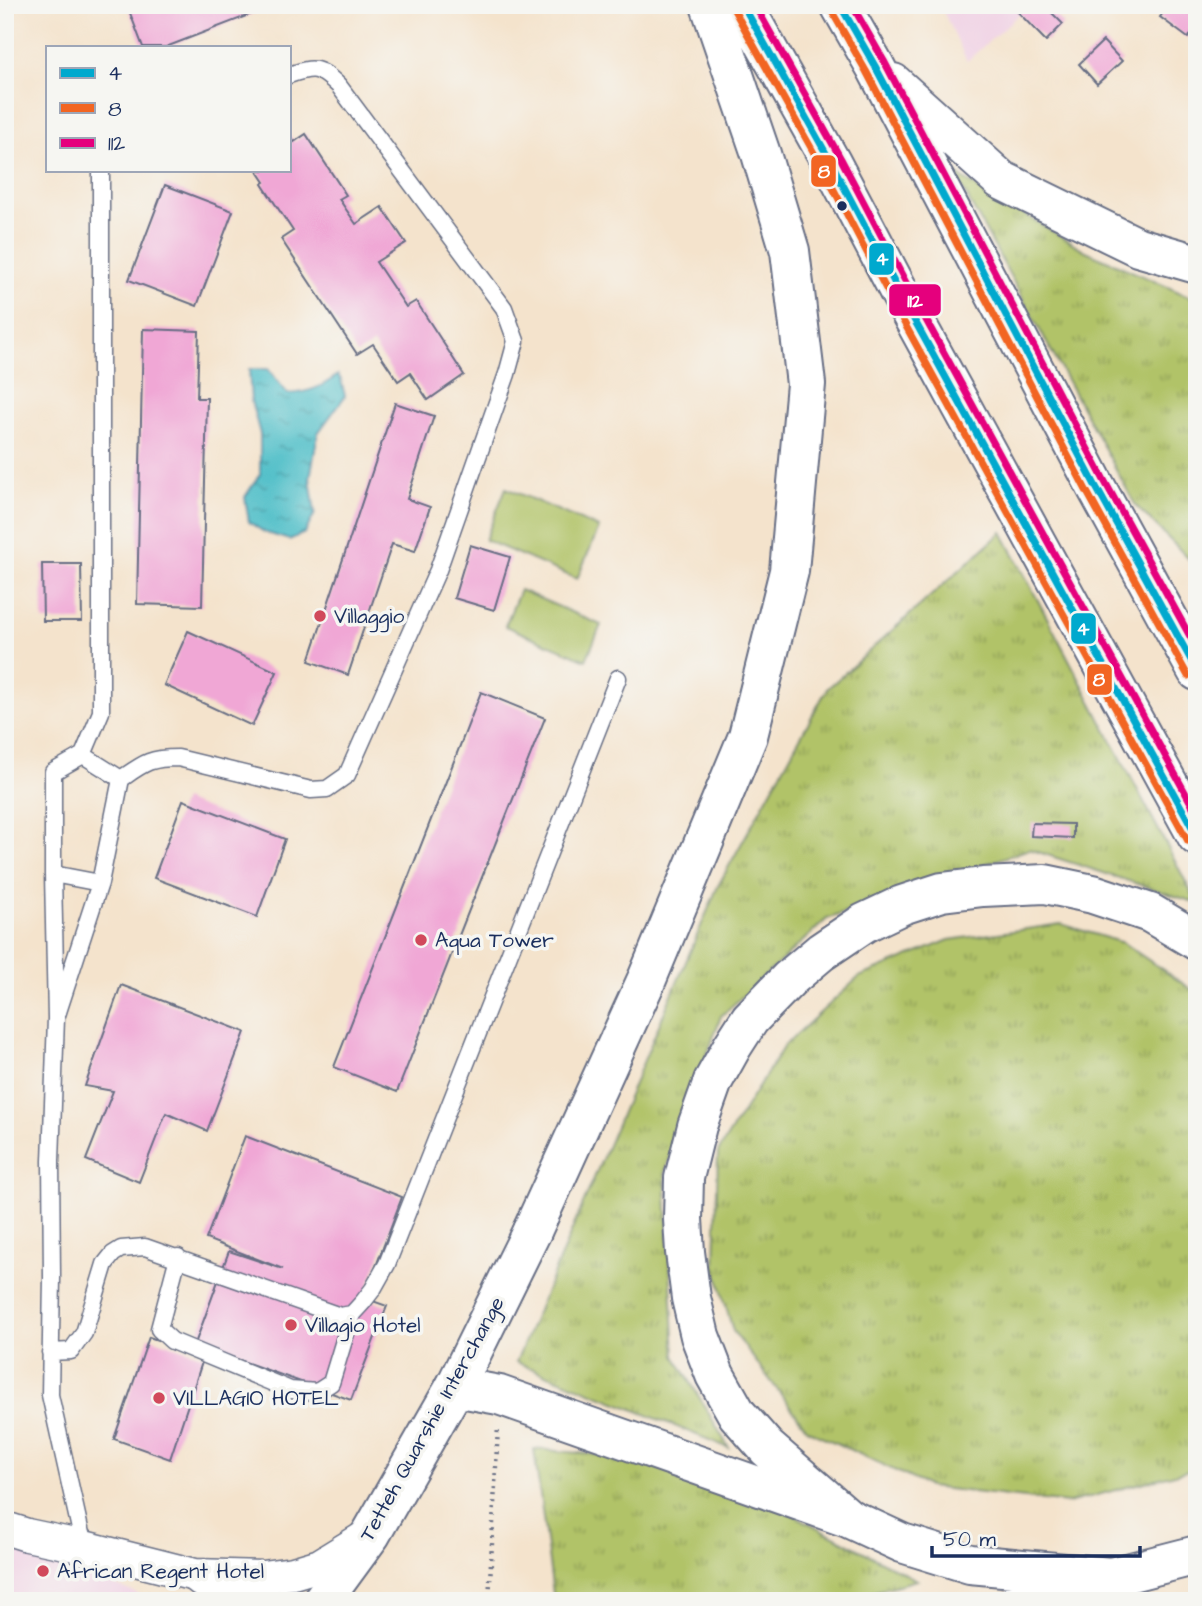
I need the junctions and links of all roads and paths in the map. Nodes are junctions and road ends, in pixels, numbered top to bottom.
1 (710, 5) edge
2 (743, 5) edge
3 (840, 5) edge
4 (875, 66) junction
5 (290, 75) edge
6 (101, 172) edge
7 (1197, 264) edge
8 (1197, 671) edge
9 (618, 678) dead end
10 (83, 755) junction
11 (121, 779) junction
12 (1197, 836) edge
13 (53, 874) junction
14 (100, 883) junction
15 (1197, 941) edge
16 (56, 1018) junction
17 (177, 1257) junction
18 (352, 1314) junction
19 (50, 1352) junction
20 (454, 1387) junction
21 (499, 1395) junction
22 (849, 1518) junction
23 (5, 1528) edge
24 (371, 1534) junction
25 (84, 1547) junction
26 (1197, 1555) edge
27 (195, 1574) junction
28 (1110, 1577) junction
29 (229, 1601) edge
30 (323, 1601) edge
31 (489, 1601) edge
32 (1018, 1601) edge

1 - 20 main road, Tetteh Quarshie Interchange
2 - 12 main road
3 - 4 main road
4 - 7 main road
4 - 8 main road
5 - 11 lane
6 - 10 lane
9 - 18 lane
10 - 11 lane
10 - 13 lane
11 - 14 lane
13 - 14 lane
13 - 16 lane
14 - 16 lane
15 - 22 main road
16 - 19 lane
17 - 18 lane
17 - 18 lane
17 - 19 lane
19 - 25 lane
20 - 21 main road
20 - 24 main road, Tetteh Quarshie Interchange
21 - 22 main road
21 - 31 path
22 - 28 main road
23 - 25 street
24 - 27 street
24 - 30 main road, Tetteh Quarshie Interchange
25 - 27 street
26 - 28 main road
27 - 29 street
28 - 32 main road

